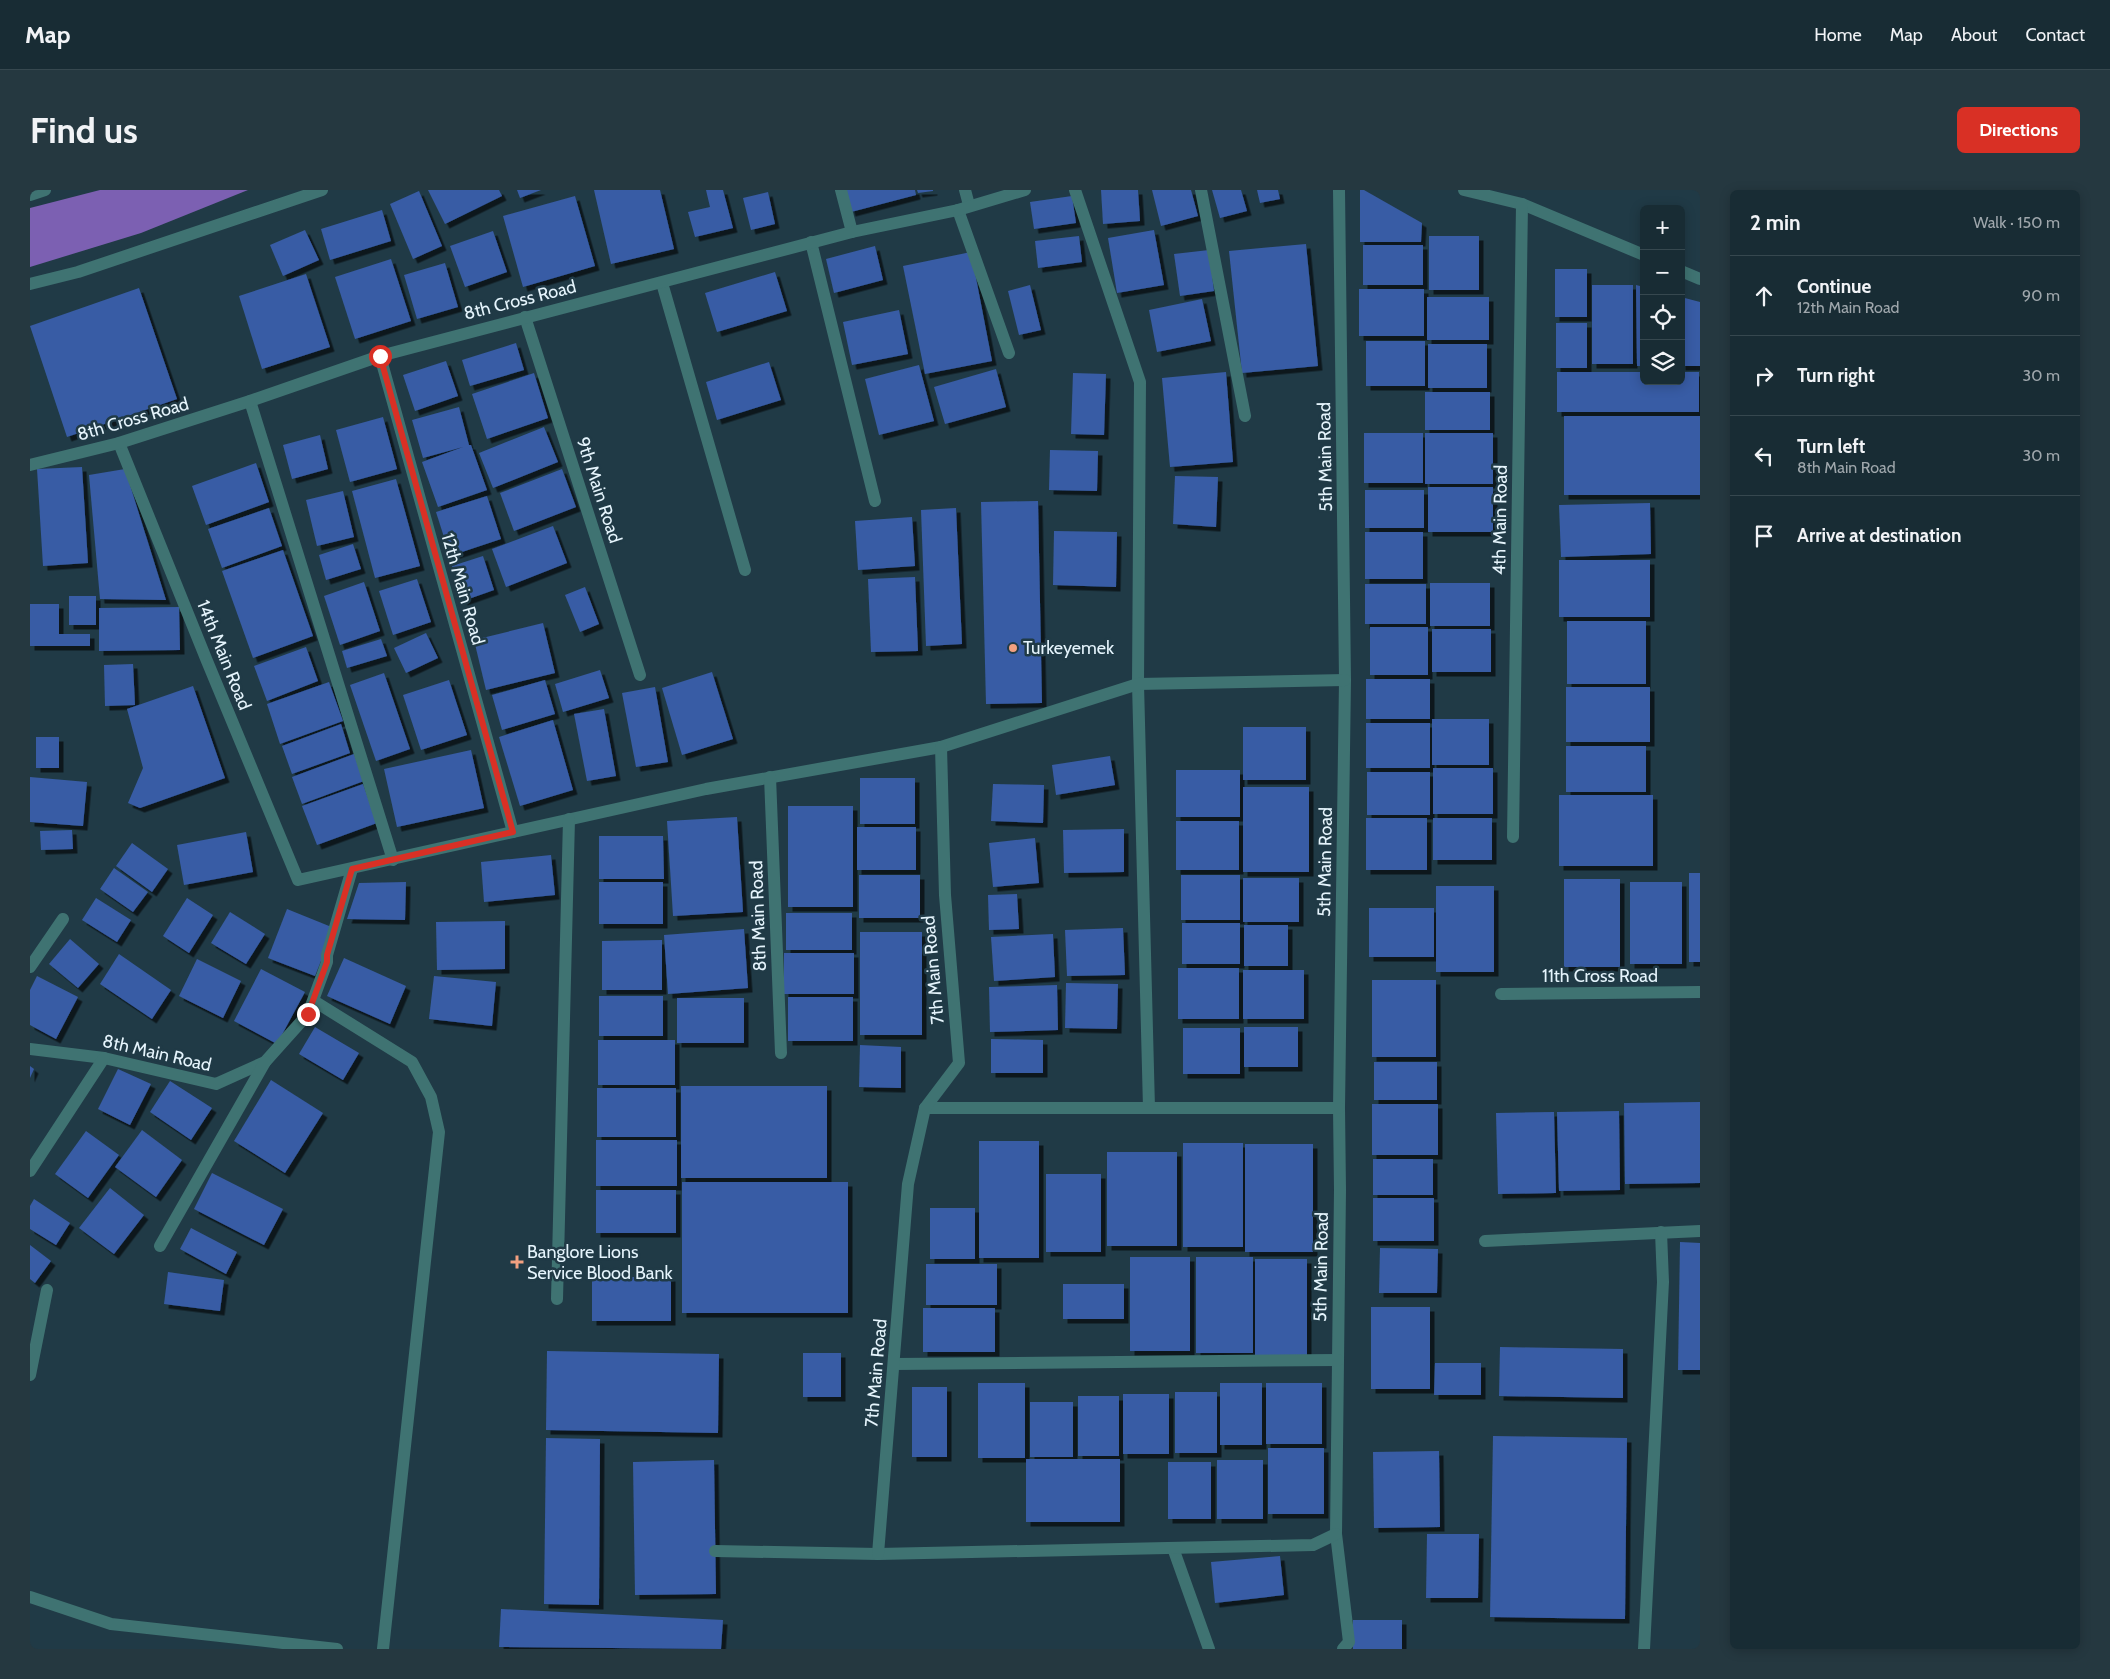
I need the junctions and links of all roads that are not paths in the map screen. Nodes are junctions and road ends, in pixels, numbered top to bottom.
1 (46, 190) edge
2 (322, 190) edge
3 (841, 190) edge
4 (964, 190) edge
5 (1025, 190) edge
6 (1075, 190) edge
7 (1201, 190) edge
8 (1339, 190) edge
9 (1464, 190) edge
10 (30, 195) edge
11 (1522, 204) junction
12 (963, 207) junction
13 (852, 232) junction
14 (811, 242) junction
15 (1640, 253) edge
16 (1685, 273) edge
17 (1700, 279) edge
18 (662, 283) junction
19 (30, 284) edge
20 (525, 316) junction
21 (1009, 353) dead end
22 (380, 356) junction
23 (250, 401) junction
24 (1245, 416) dead end
25 (119, 443) junction
26 (30, 465) edge
27 (875, 501) dead end
28 (745, 570) dead end
29 (640, 675) dead end
30 (1345, 680) junction
31 (1138, 684) junction
32 (941, 747) junction
33 (770, 777) junction
34 (569, 819) junction
35 (513, 832) junction
36 (1513, 837) dead end
37 (393, 860) junction
38 (352, 869) junction
39 (63, 919) dead end
40 (30, 968) edge
41 (1700, 992) edge
42 (1501, 994) dead end
43 (314, 1001) junction
44 (30, 1049) edge
45 (781, 1053) dead end
46 (104, 1058) junction
47 (266, 1062) junction
48 (925, 1108) junction
49 (1148, 1108) junction
50 (1339, 1108) junction
51 (30, 1171) edge
52 (1700, 1231) edge
53 (1661, 1232) junction
54 (1485, 1241) dead end
55 (160, 1246) dead end
56 (46, 1290) dead end
57 (557, 1298) dead end
58 (1338, 1360) junction
59 (894, 1364) junction
60 (30, 1375) edge
61 (1336, 1534) junction
62 (1173, 1548) junction
63 (715, 1551) dead end
64 (878, 1554) junction
65 (30, 1597) edge
66 (337, 1649) edge
67 (383, 1649) edge
68 (1208, 1649) edge
69 (1343, 1649) edge
70 (1644, 1649) edge

1 - 10 street
2 - 19 street
3 - 13 street
4 - 12 street
5 - 12 street, 8th Cross Road
6 - 31 street
7 - 24 street
8 - 30 street, 5th Main Road
9 - 11 street
11 - 15 street
11 - 36 street, 4th Main Road
12 - 13 street, 8th Cross Road
12 - 21 street
13 - 14 street, 8th Cross Road
14 - 18 street, 8th Cross Road
14 - 27 street
16 - 17 street
18 - 20 street, 8th Cross Road
18 - 28 street
20 - 22 street, 8th Cross Road
20 - 29 street, 9th Main Road
22 - 23 street, 8th Cross Road
22 - 35 street, 12th Main Road
23 - 25 street, 8th Cross Road
23 - 37 street
25 - 26 street, 8th Cross Road
25 - 38 street, 14th Main Road
30 - 31 street
30 - 50 street, 5th Main Road
31 - 32 street
31 - 49 street
32 - 33 street
32 - 48 street, 7th Main Road
33 - 34 street
33 - 45 street, 8th Main Road
34 - 35 street
34 - 57 street
35 - 37 street
37 - 38 street
38 - 43 street, 8th Main Road
39 - 40 street
41 - 42 street, 11th Cross Road
43 - 47 street, 8th Main Road
43 - 67 street
44 - 46 street, 8th Main Road
46 - 47 street, 8th Main Road
46 - 51 street
47 - 55 street
48 - 49 street
48 - 59 street, 7th Main Road
49 - 50 street
50 - 58 street, 5th Main Road
52 - 53 street
53 - 54 street
53 - 70 street
56 - 60 street
58 - 59 street
58 - 61 street, 5th Main Road
59 - 64 street, 7th Main Road
61 - 62 street
61 - 69 street, 5th Main Road
62 - 64 street
62 - 68 street
63 - 64 street
65 - 66 street

